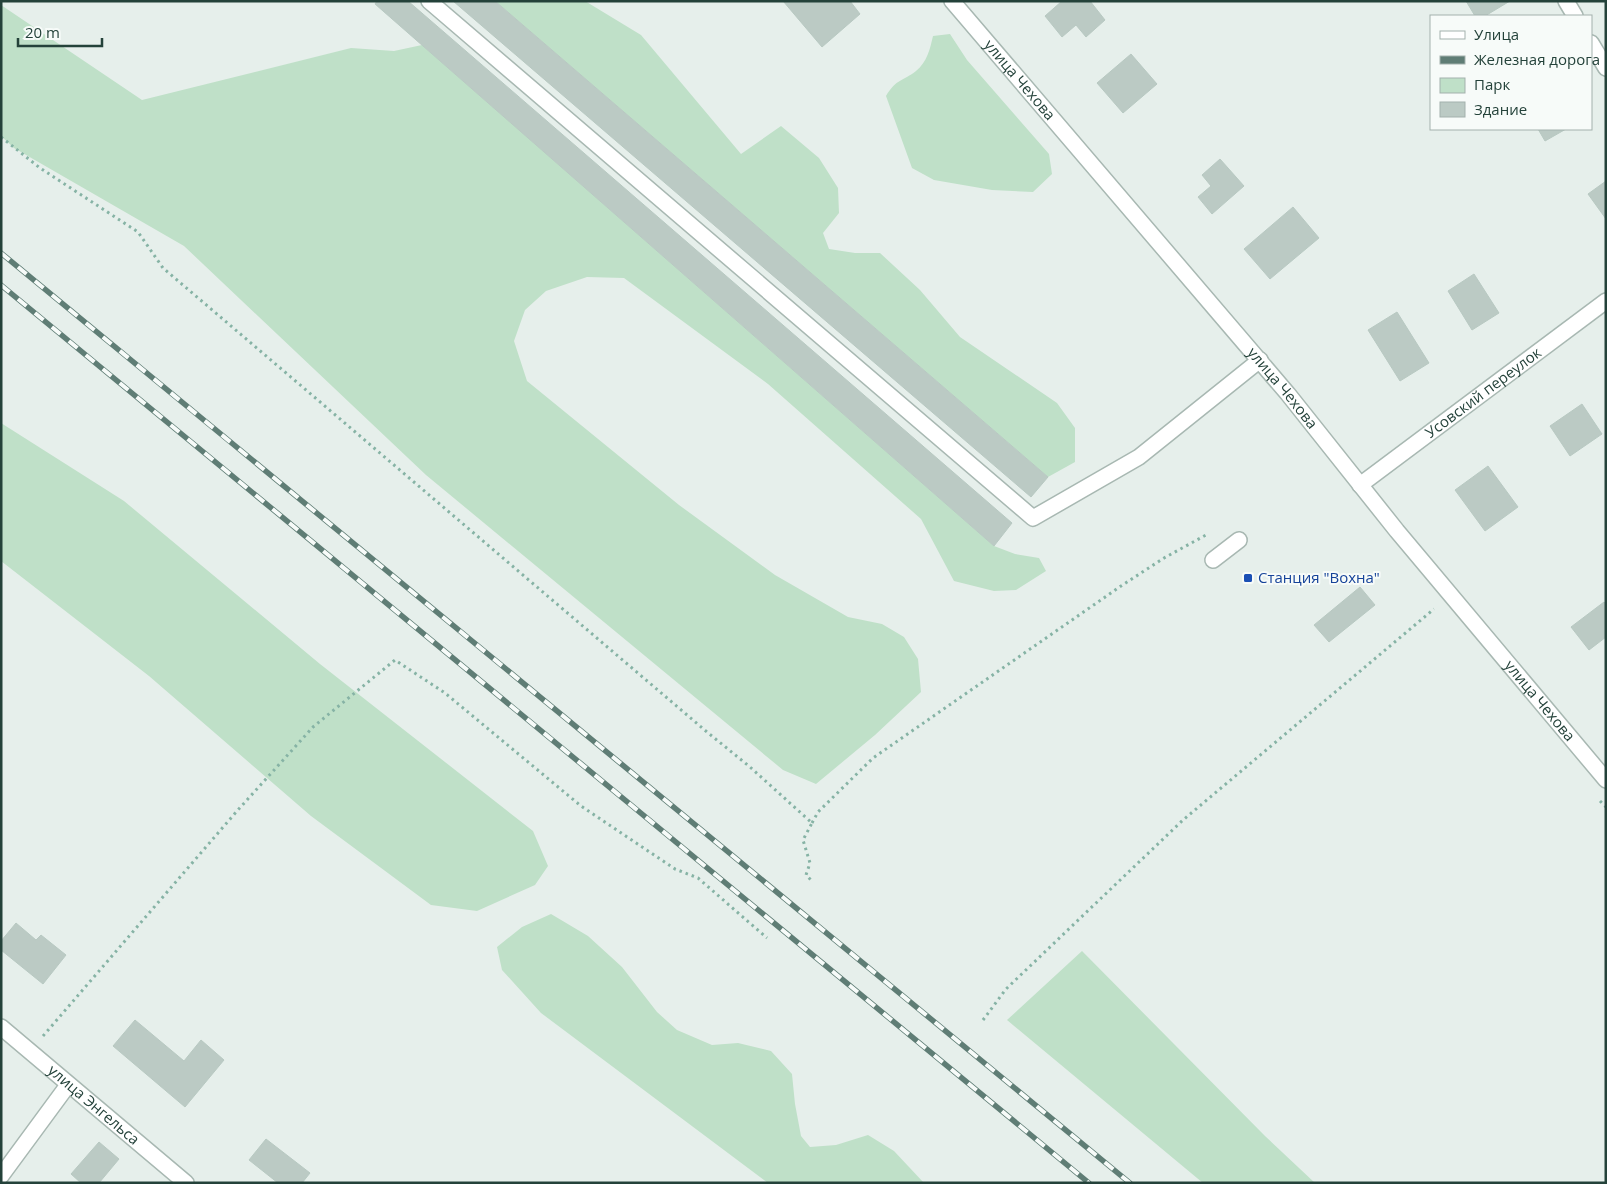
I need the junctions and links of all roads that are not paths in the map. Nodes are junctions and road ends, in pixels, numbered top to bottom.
1 (429, 1) edge
2 (1566, 1) edge
3 (955, 2) edge
4 (1574, 15) edge
5 (1592, 45) edge
6 (1606, 68) edge
7 (1606, 301) edge
8 (1260, 360) junction
9 (1360, 485) junction
10 (1235, 543) road end
11 (1213, 560) dead end
12 (1606, 780) edge
13 (1, 1027) edge
14 (68, 1085) junction
15 (1, 1176) edge
16 (186, 1183) edge

1 - 8 street
2 - 4 street
3 - 8 street, улица Чехова
5 - 6 street
7 - 9 street, Усовский переулок
8 - 9 street, улица Чехова
9 - 12 street, улица Чехова
10 - 11 street
13 - 14 street, улица Энгельса
14 - 15 street
14 - 16 street, улица Энгельса

